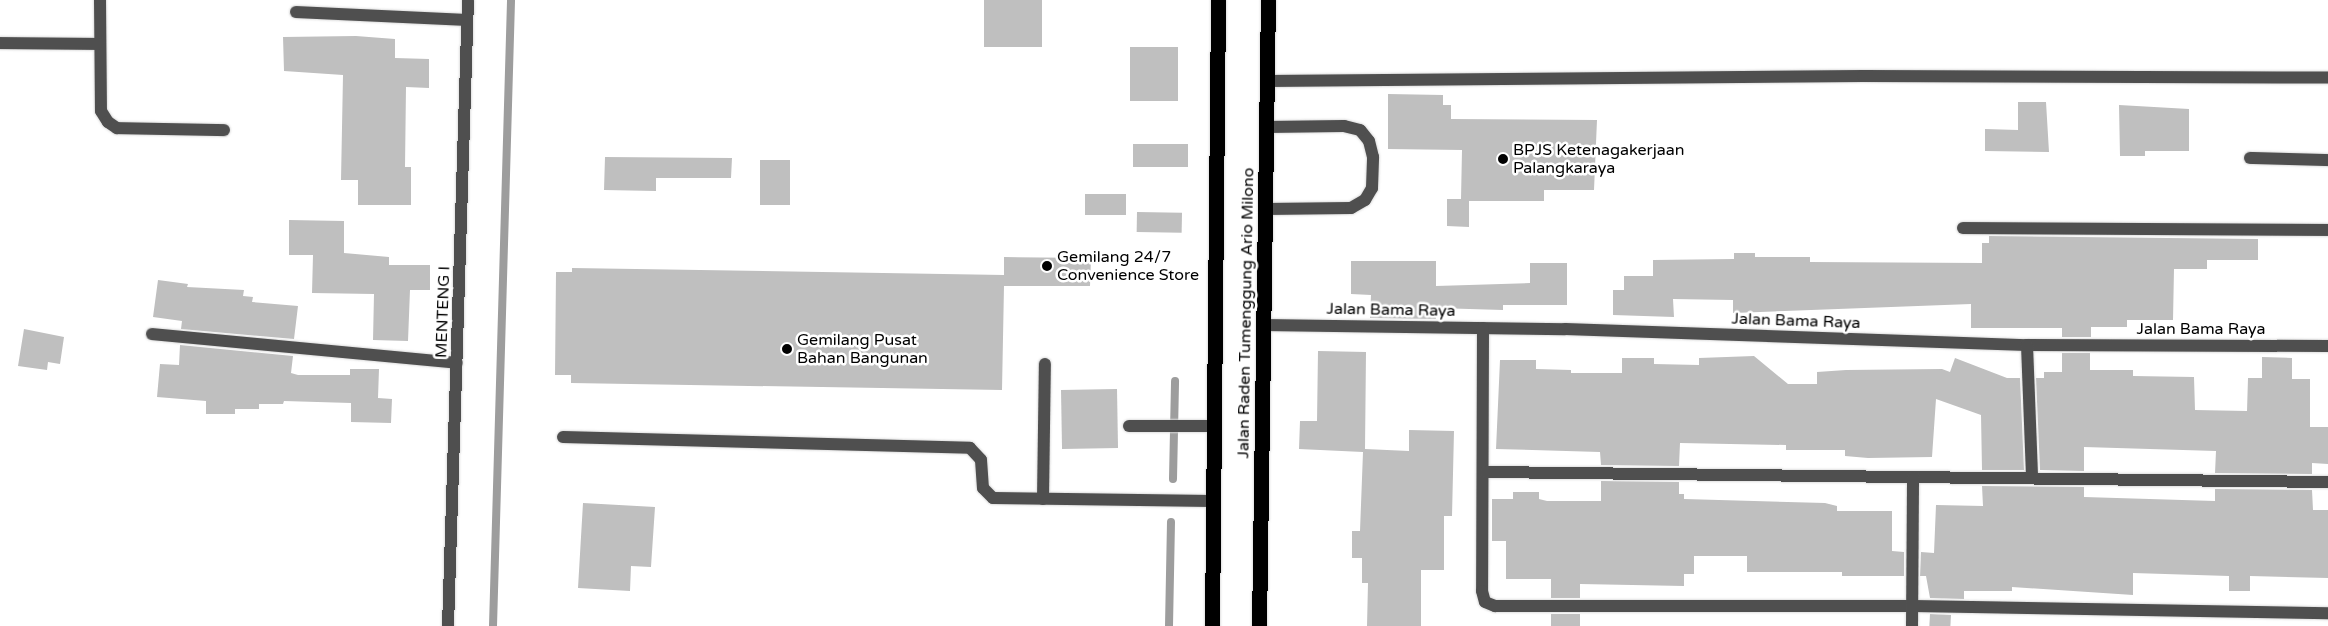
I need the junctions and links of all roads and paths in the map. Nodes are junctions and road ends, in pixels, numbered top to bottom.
1 (100, 0) edge
2 (468, 0) edge
3 (1218, 0) edge
4 (1268, 0) edge
5 (296, 12) dead end
6 (467, 20) junction
7 (0, 43) edge
8 (99, 44) junction
9 (2328, 78) edge
10 (1266, 81) junction
11 (1266, 127) junction
12 (224, 130) dead end
13 (2250, 158) dead end
14 (2328, 160) edge
15 (1265, 210) junction
16 (1963, 228) dead end
17 (2328, 230) edge
18 (1264, 326) junction
19 (1483, 328) junction
20 (152, 334) dead end
21 (2027, 345) junction
22 (2328, 346) edge
23 (457, 363) junction
24 (1045, 364) dead end
25 (1129, 426) dead end
26 (1213, 426) junction
27 (563, 437) dead end
28 (1486, 472) junction
29 (2032, 476) junction
30 (1913, 477) junction
31 (2328, 482) edge
32 (1043, 499) junction
33 (1212, 501) junction
34 (1913, 606) junction
35 (2328, 613) edge
36 (448, 626) edge
37 (1212, 626) edge
38 (1259, 626) edge
39 (1912, 626) edge

1 - 8 street
2 - 6 street, MENTENG I
3 - 26 highway, Jalan Raden Tumenggung Ario Milono
4 - 10 highway, Jalan Raden Tumenggung Ario Milono
5 - 6 street
6 - 23 street, MENTENG I
7 - 8 street
8 - 12 street
9 - 10 street
10 - 11 highway, Jalan Raden Tumenggung Ario Milono
11 - 15 highway, Jalan Raden Tumenggung Ario Milono
11 - 15 street
13 - 14 street
15 - 18 highway, Jalan Raden Tumenggung Ario Milono
16 - 17 street
18 - 19 street, Jalan Bama Raya
18 - 38 highway, Jalan Raden Tumenggung Ario Milono
19 - 21 street, Jalan Bama Raya
19 - 28 street
20 - 23 street
21 - 22 street, Jalan Bama Raya
21 - 29 street
23 - 36 street, MENTENG I
24 - 32 street
25 - 26 street
26 - 33 highway, Jalan Raden Tumenggung Ario Milono
27 - 32 street
28 - 30 street
28 - 34 street
29 - 30 street
29 - 31 street
30 - 34 street
32 - 33 street
33 - 37 highway, Jalan Raden Tumenggung Ario Milono
34 - 35 street
34 - 39 street

